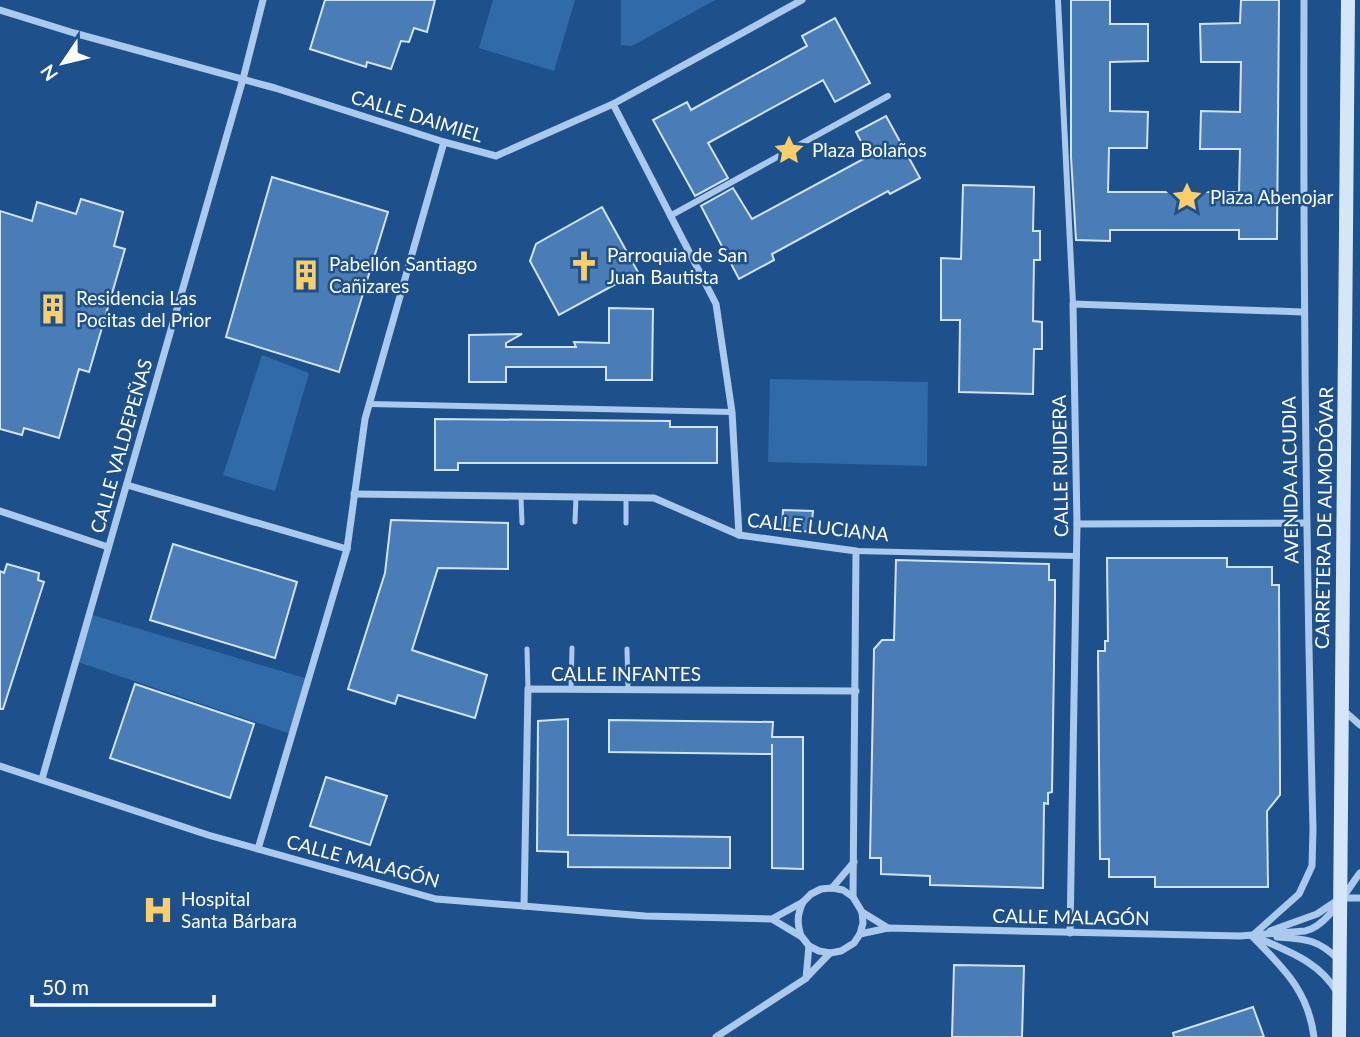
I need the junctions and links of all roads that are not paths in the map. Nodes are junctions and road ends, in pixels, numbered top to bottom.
1 (263, 0) edge
2 (802, 0) edge
3 (1058, 0) edge
4 (1304, 0) edge
5 (1348, 0) edge
6 (0, 10) edge
7 (243, 79) junction
8 (888, 96) dead end
9 (613, 104) junction
10 (444, 142) junction
11 (670, 216) junction
12 (1073, 304) junction
13 (1303, 312) junction
14 (369, 404) junction
15 (732, 412) junction
16 (127, 485) junction
17 (354, 494) junction
18 (521, 496) junction
19 (576, 497) junction
20 (626, 498) junction
21 (0, 511) edge
22 (575, 522) dead end
23 (522, 523) dead end
24 (626, 523) dead end
25 (1305, 523) junction
26 (1077, 524) junction
27 (739, 535) junction
28 (108, 547) junction
29 (346, 549) junction
30 (856, 551) junction
31 (1076, 556) junction
32 (572, 648) dead end
33 (527, 649) dead end
34 (627, 649) dead end
35 (528, 689) junction
36 (571, 689) junction
37 (628, 689) junction
38 (856, 691) junction
39 (1341, 708) junction
40 (1360, 725) edge
41 (0, 766) edge
42 (42, 779) junction
43 (258, 849) junction
44 (854, 861) junction
45 (1360, 873) edge
46 (832, 888) junction
47 (853, 897) junction
48 (1341, 898) junction
49 (1360, 898) edge
50 (803, 902) junction
51 (524, 906) junction
52 (862, 912) junction
53 (772, 919) junction
54 (888, 928) junction
55 (1070, 933) junction
56 (860, 934) junction
57 (1252, 936) junction
58 (802, 937) junction
59 (809, 946) junction
60 (830, 953) junction
61 (1340, 961) junction
62 (806, 979) junction
63 (1340, 997) junction
64 (716, 1037) edge
65 (1314, 1037) edge
66 (1339, 1037) edge

1 - 7 street, CALLE VALDEPEÑAS
2 - 9 street, CALLE DAIMIEL
3 - 12 street, CALLE RUIDERA
4 - 13 street, AVENIDA ALCUDIA
5 - 39 main road, CARRETERA DE ALMODÓVAR
6 - 7 street, CALLE DAIMIEL
7 - 10 street, CALLE DAIMIEL
7 - 16 street, CALLE VALDEPEÑAS
8 - 11 street
9 - 10 street, CALLE DAIMIEL
9 - 11 street
10 - 14 street
11 - 15 street
12 - 13 street
12 - 26 street, CALLE RUIDERA
13 - 25 street, AVENIDA ALCUDIA
14 - 15 street
14 - 17 street
15 - 27 street
16 - 28 street, CALLE VALDEPEÑAS
16 - 29 street
17 - 18 street, CALLE LUCIANA
17 - 29 street
18 - 19 street, CALLE LUCIANA
18 - 23 lane
19 - 20 street, CALLE LUCIANA
19 - 22 lane
20 - 24 lane
20 - 27 street, CALLE LUCIANA
21 - 28 street
25 - 26 street
25 - 57 street, AVENIDA ALCUDIA
26 - 31 street, CALLE RUIDERA
27 - 30 street, CALLE LUCIANA
28 - 42 street, CALLE VALDEPEÑAS
29 - 43 street
30 - 31 street, CALLE LUCIANA
30 - 38 street
31 - 55 street, CALLE RUIDERA
32 - 36 lane
33 - 35 lane
34 - 37 lane
35 - 36 street, CALLE INFANTES
35 - 51 street, CALLE INFANTES
36 - 37 street, CALLE INFANTES
37 - 38 street, CALLE INFANTES
38 - 44 street
39 - 40 street
39 - 48 main road, CARRETERA DE ALMODÓVAR
41 - 42 street, CALLE MALAGÓN
42 - 43 street, CALLE MALAGÓN
43 - 51 street, CALLE MALAGÓN
44 - 46 street
44 - 47 street
45 - 48 street
46 - 47 street
46 - 50 street
47 - 52 street
48 - 49 street
48 - 57 street, CALLE MALAGÓN
48 - 57 street, CALLE MALAGÓN
48 - 61 main road, CARRETERA DE ALMODÓVAR
50 - 53 street
50 - 58 street
51 - 53 street, CALLE MALAGÓN
52 - 54 street
52 - 56 street
53 - 58 street, CALLE MALAGÓN
54 - 55 street, CALLE MALAGÓN
54 - 56 street, CALLE MALAGÓN
55 - 57 street, CALLE MALAGÓN
56 - 60 street, CALLE MALAGÓN
57 - 61 street, CALLE MALAGÓN
57 - 63 street, CALLE MALAGÓN
57 - 65 street
58 - 59 street, CALLE MALAGÓN
59 - 60 street
59 - 62 street
60 - 62 street, CALLE MALAGÓN
61 - 63 main road, CARRETERA DE ALMODÓVAR
62 - 64 street, CALLE MALAGÓN
63 - 66 main road, CARRETERA DE ALMODÓVAR

